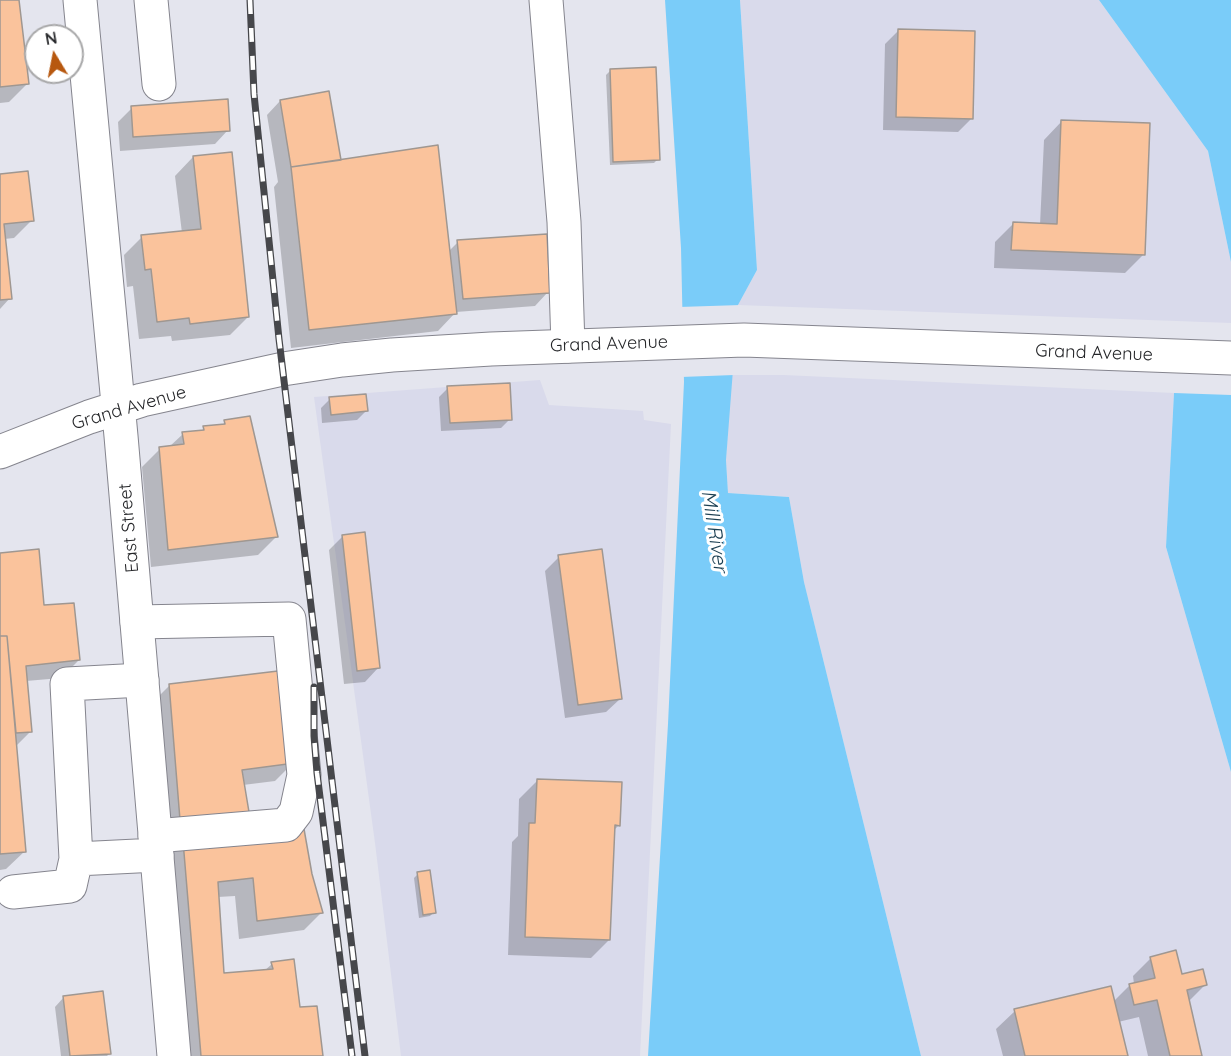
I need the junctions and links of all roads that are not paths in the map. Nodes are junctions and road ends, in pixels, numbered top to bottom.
1 (80, 0) edge
2 (151, 0) edge
3 (546, 0) edge
4 (159, 84) dead end
5 (568, 346) junction
6 (1231, 358) edge
7 (117, 407) junction
8 (0, 452) edge
9 (137, 622) junction
10 (142, 680) junction
11 (156, 845) junction
12 (76, 860) junction
13 (13, 892) dead end
14 (174, 1056) edge

1 - 7 main road, East Street
2 - 4 main road
3 - 5 main road
5 - 6 main road, Grand Avenue
5 - 7 main road, Grand Avenue
7 - 8 main road, Grand Avenue
7 - 9 main road, East Street
9 - 10 main road, East Street
9 - 11 main road
10 - 11 main road, East Street
10 - 12 main road
11 - 12 main road
11 - 14 main road, East Street
12 - 13 main road

